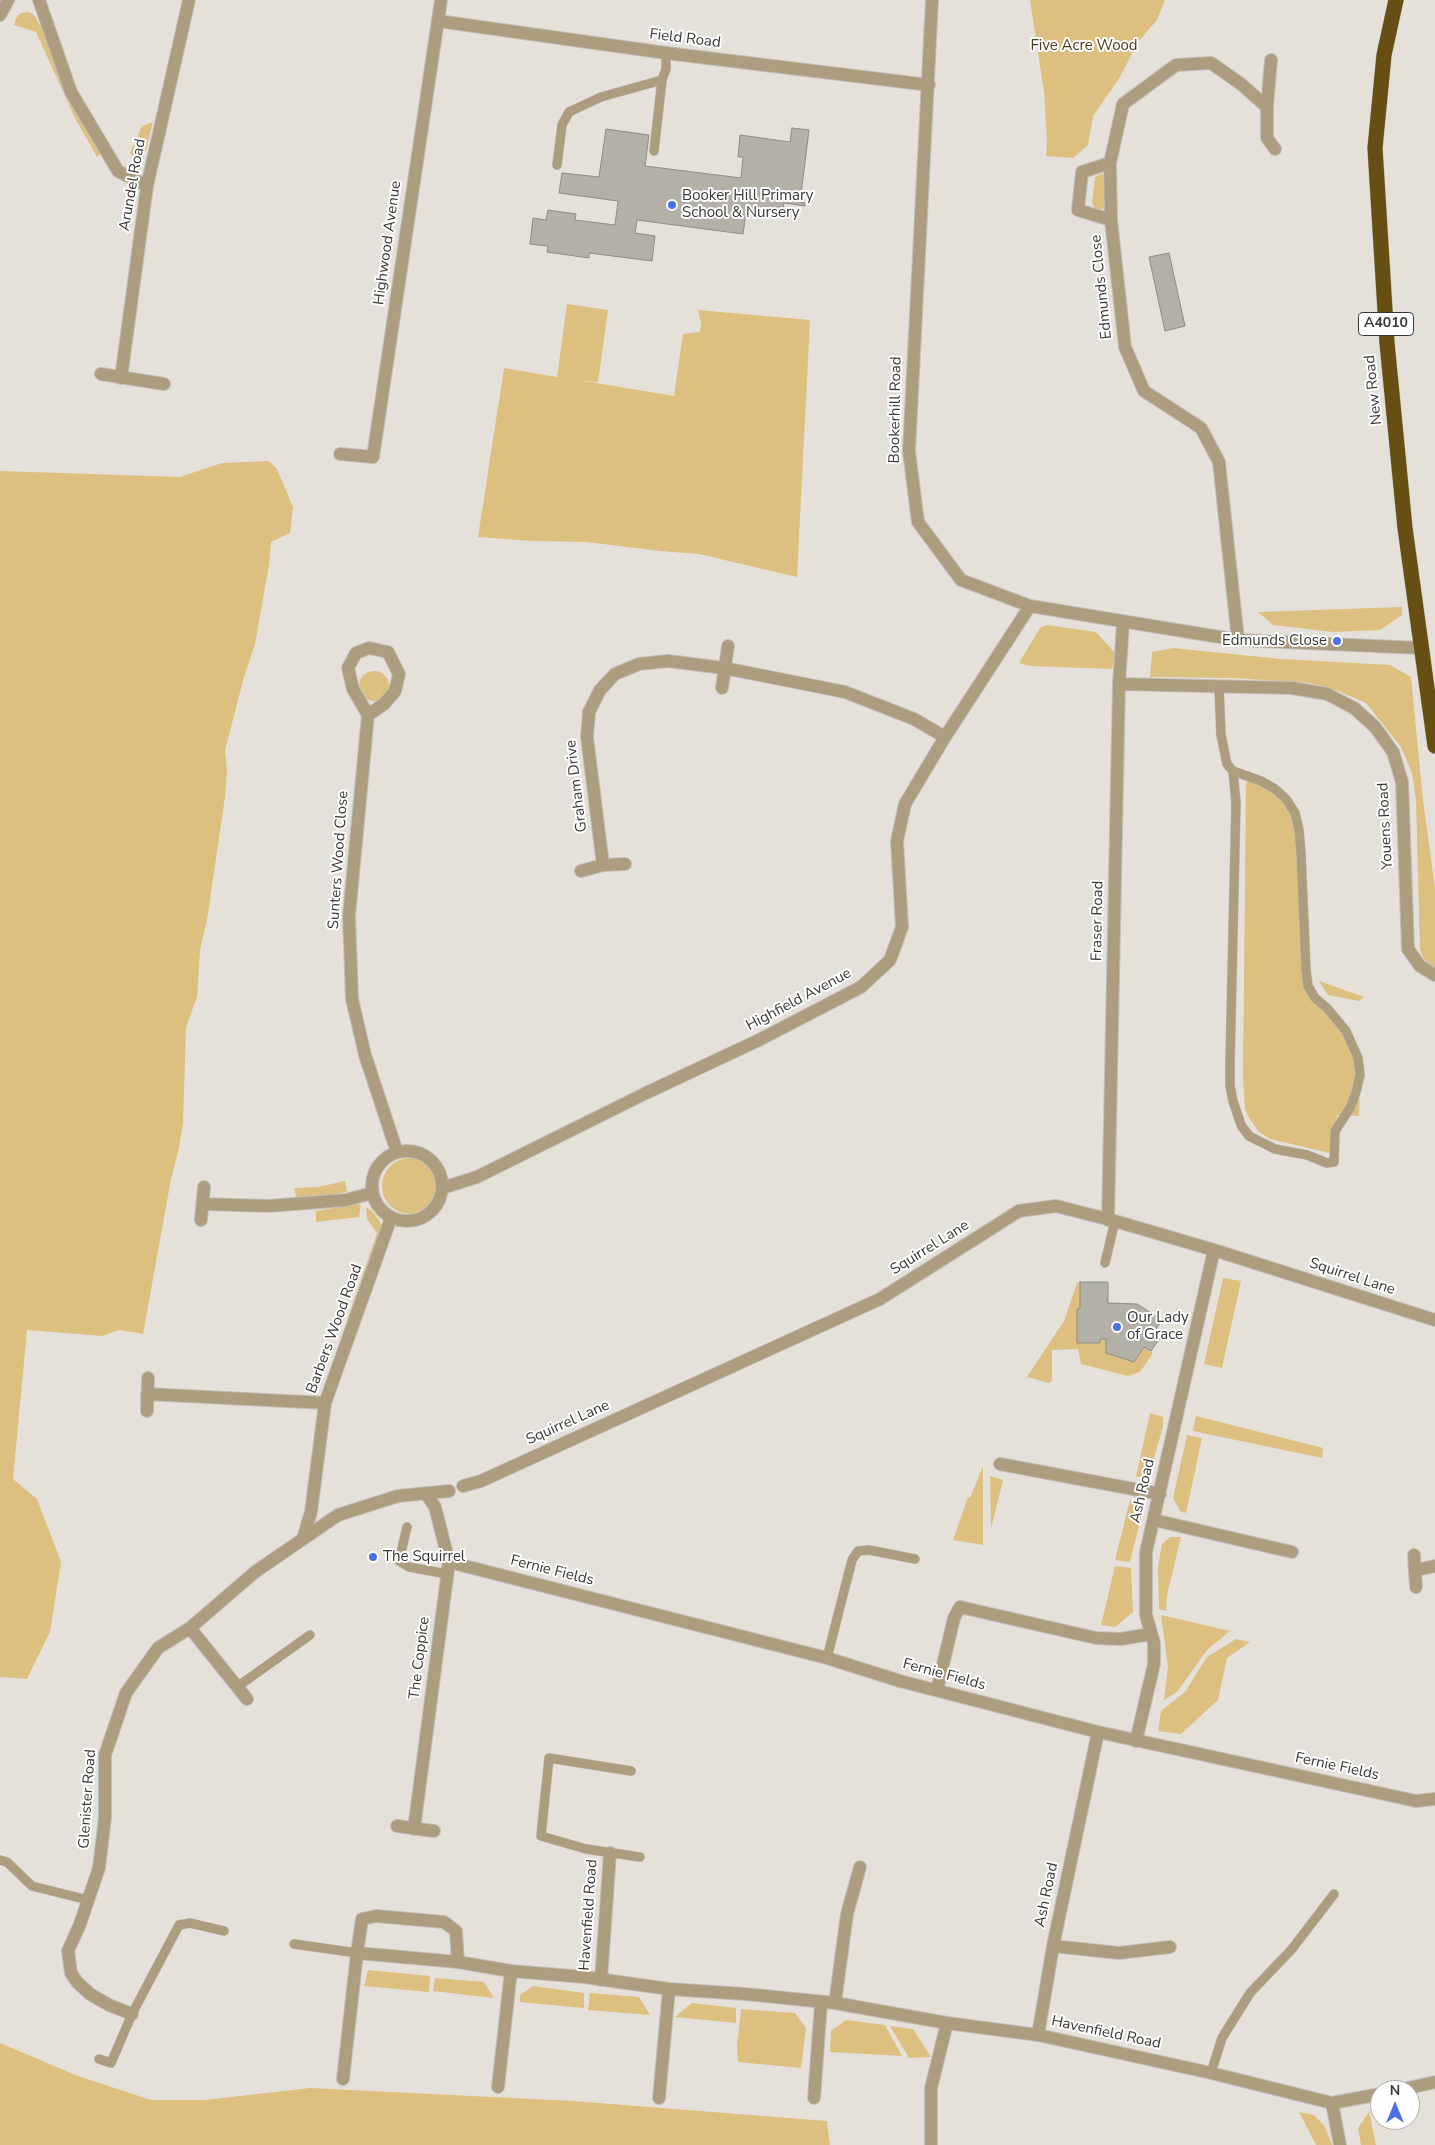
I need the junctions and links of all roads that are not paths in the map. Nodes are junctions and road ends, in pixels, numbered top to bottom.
1 (8, 0) edge
2 (39, 0) edge
3 (189, 0) edge
4 (441, 0) edge
5 (932, 0) edge
6 (1396, 0) edge
7 (0, 15) edge
8 (438, 21) junction
9 (666, 53) junction
10 (1271, 60) dead end
11 (662, 80) junction
12 (929, 85) junction
13 (1267, 107) junction
14 (1275, 150) dead end
15 (654, 151) dead end
16 (1110, 163) junction
17 (557, 166) dead end
18 (147, 186) junction
19 (1112, 220) junction
20 (100, 374) dead end
21 (121, 378) junction
22 (164, 384) dead end
23 (340, 454) dead end
24 (1030, 606) junction
25 (1123, 623) junction
26 (1238, 640) junction
27 (728, 646) dead end
28 (1420, 648) junction
29 (724, 668) junction
30 (1119, 684) junction
31 (1219, 687) junction
32 (722, 688) dead end
33 (368, 715) junction
34 (945, 737) junction
35 (1435, 746) edge
36 (1233, 771) junction
37 (625, 864) dead end
38 (603, 865) junction
39 (581, 871) dead end
40 (1435, 975) edge
41 (397, 1152) junction
42 (204, 1187) dead end
43 (442, 1188) junction
44 (372, 1193) junction
45 (202, 1204) junction
46 (392, 1218) junction
47 (200, 1220) dead end
48 (1112, 1220) junction
49 (1214, 1250) junction
50 (1105, 1263) dead end
51 (1435, 1320) edge
52 (148, 1378) dead end
53 (147, 1394) junction
54 (325, 1403) junction
55 (147, 1411) dead end
56 (1000, 1464) dead end
57 (462, 1486) dead end
58 (448, 1491) dead end
59 (1160, 1494) junction
60 (427, 1495) junction
61 (1154, 1520) junction
62 (406, 1526) dead end
63 (303, 1539) junction
64 (1292, 1552) dead end
65 (1414, 1555) dead end
66 (915, 1559) dead end
67 (1435, 1566) edge
68 (448, 1568) junction
69 (1416, 1570) junction
70 (1416, 1587) dead end
71 (190, 1628) junction
72 (1151, 1634) junction
73 (310, 1635) dead end
74 (827, 1658) junction
75 (237, 1686) junction
76 (937, 1690) junction
77 (247, 1699) dead end
78 (1098, 1732) junction
79 (1136, 1741) junction
80 (631, 1771) dead end
81 (1435, 1799) edge
82 (397, 1826) dead end
83 (414, 1828) junction
84 (434, 1831) dead end
85 (610, 1853) junction
86 (640, 1857) dead end
87 (0, 1860) edge
88 (860, 1867) dead end
89 (1334, 1894) dead end
90 (88, 1900) junction
91 (224, 1931) dead end
92 (294, 1944) dead end
93 (1053, 1946) junction
94 (1170, 1947) dead end
95 (357, 1953) junction
96 (458, 1962) junction
97 (511, 1971) junction
98 (601, 1980) junction
99 (669, 1989) junction
100 (822, 2003) junction
101 (835, 2003) junction
102 (132, 2014) junction
103 (947, 2023) junction
104 (1038, 2035) junction
105 (99, 2059) dead end
106 (1211, 2072) junction
107 (343, 2079) dead end
108 (1435, 2082) edge
109 (1420, 2085) edge
110 (498, 2087) dead end
111 (1370, 2096) edge
112 (659, 2098) dead end
113 (814, 2098) dead end
114 (1332, 2103) junction
115 (931, 2145) edge
116 (1340, 2145) edge

1 - 7 street
2 - 18 street
3 - 18 street, Arundel Road
4 - 8 street, Highwood Avenue
5 - 12 street, Bookerhill Road
6 - 28 highway, New Road / A4010
8 - 9 street, Field Road
8 - 23 street, Highwood Avenue
9 - 11 lane
9 - 12 street, Field Road
10 - 13 street
11 - 15 lane
11 - 17 lane
12 - 24 street, Bookerhill Road
13 - 14 street
13 - 16 street
16 - 19 street, Edmunds Close
16 - 19 street, Edmunds Close
18 - 21 street, Arundel Road
19 - 26 street, Edmunds Close
20 - 21 street
21 - 22 street
24 - 25 street, Bookerhill Road
24 - 34 street, Highfield Avenue
25 - 26 street, Bookerhill Road
25 - 30 street, Fraser Road
26 - 28 street, Bookerhill Road
27 - 29 street
28 - 35 highway, New Road / A4010
29 - 32 street
29 - 34 street, Graham Drive
29 - 38 street, Graham Drive
30 - 31 street, Youens Road
30 - 48 street, Fraser Road
31 - 36 lane
31 - 40 street, Youens Road
33 - 33 street
33 - 41 street, Sunters Wood Close
34 - 43 street, Highfield Avenue
36 - 36 lane
37 - 38 street
38 - 39 street
41 - 43 street
41 - 44 street
42 - 45 street
43 - 46 street
44 - 45 street
44 - 46 street
45 - 47 street
46 - 54 street, Barbers Wood Road
48 - 49 street, Squirrel Lane
48 - 50 lane
48 - 57 street, Squirrel Lane
49 - 51 street, Squirrel Lane
49 - 59 street, Ash Road
52 - 53 street
53 - 54 street
53 - 55 street
54 - 63 street, Barbers Wood Road
56 - 59 street
58 - 60 street
59 - 61 street, Ash Road
60 - 63 street
60 - 68 street, The Coppice
61 - 64 street
61 - 72 street, Ash Road
62 - 68 lane
63 - 71 street, Glenister Road
65 - 69 street
66 - 74 lane
67 - 69 street
68 - 74 street, Fernie Fields
68 - 83 street, The Coppice
69 - 70 street
71 - 75 street
71 - 90 street, Glenister Road
72 - 76 street
72 - 79 street, Ash Road
73 - 75 lane
74 - 76 street, Fernie Fields
75 - 77 street
76 - 78 street, Fernie Fields
78 - 79 street, Fernie Fields
78 - 93 street, Ash Road
79 - 81 street, Fernie Fields
80 - 85 lane
82 - 83 street
83 - 84 street
85 - 86 lane
85 - 98 street, Havenfield Road
87 - 90 lane
88 - 101 street
89 - 106 lane
90 - 102 street, Glenister Road
91 - 102 lane
92 - 95 lane
93 - 94 street
93 - 104 street, Ash Road
95 - 96 street, Havenfield Road
95 - 96 street
95 - 107 street
96 - 97 street, Havenfield Road
97 - 98 street, Havenfield Road
97 - 110 street
98 - 99 street, Havenfield Road
99 - 100 street, Havenfield Road
99 - 112 street
100 - 101 street, Havenfield Road
100 - 113 street
101 - 103 street, Havenfield Road
102 - 105 lane
103 - 104 street, Havenfield Road
103 - 115 street
104 - 106 street, Havenfield Road
106 - 114 street, Havenfield Road
108 - 109 street
111 - 114 street, Havenfield Road
114 - 116 street

